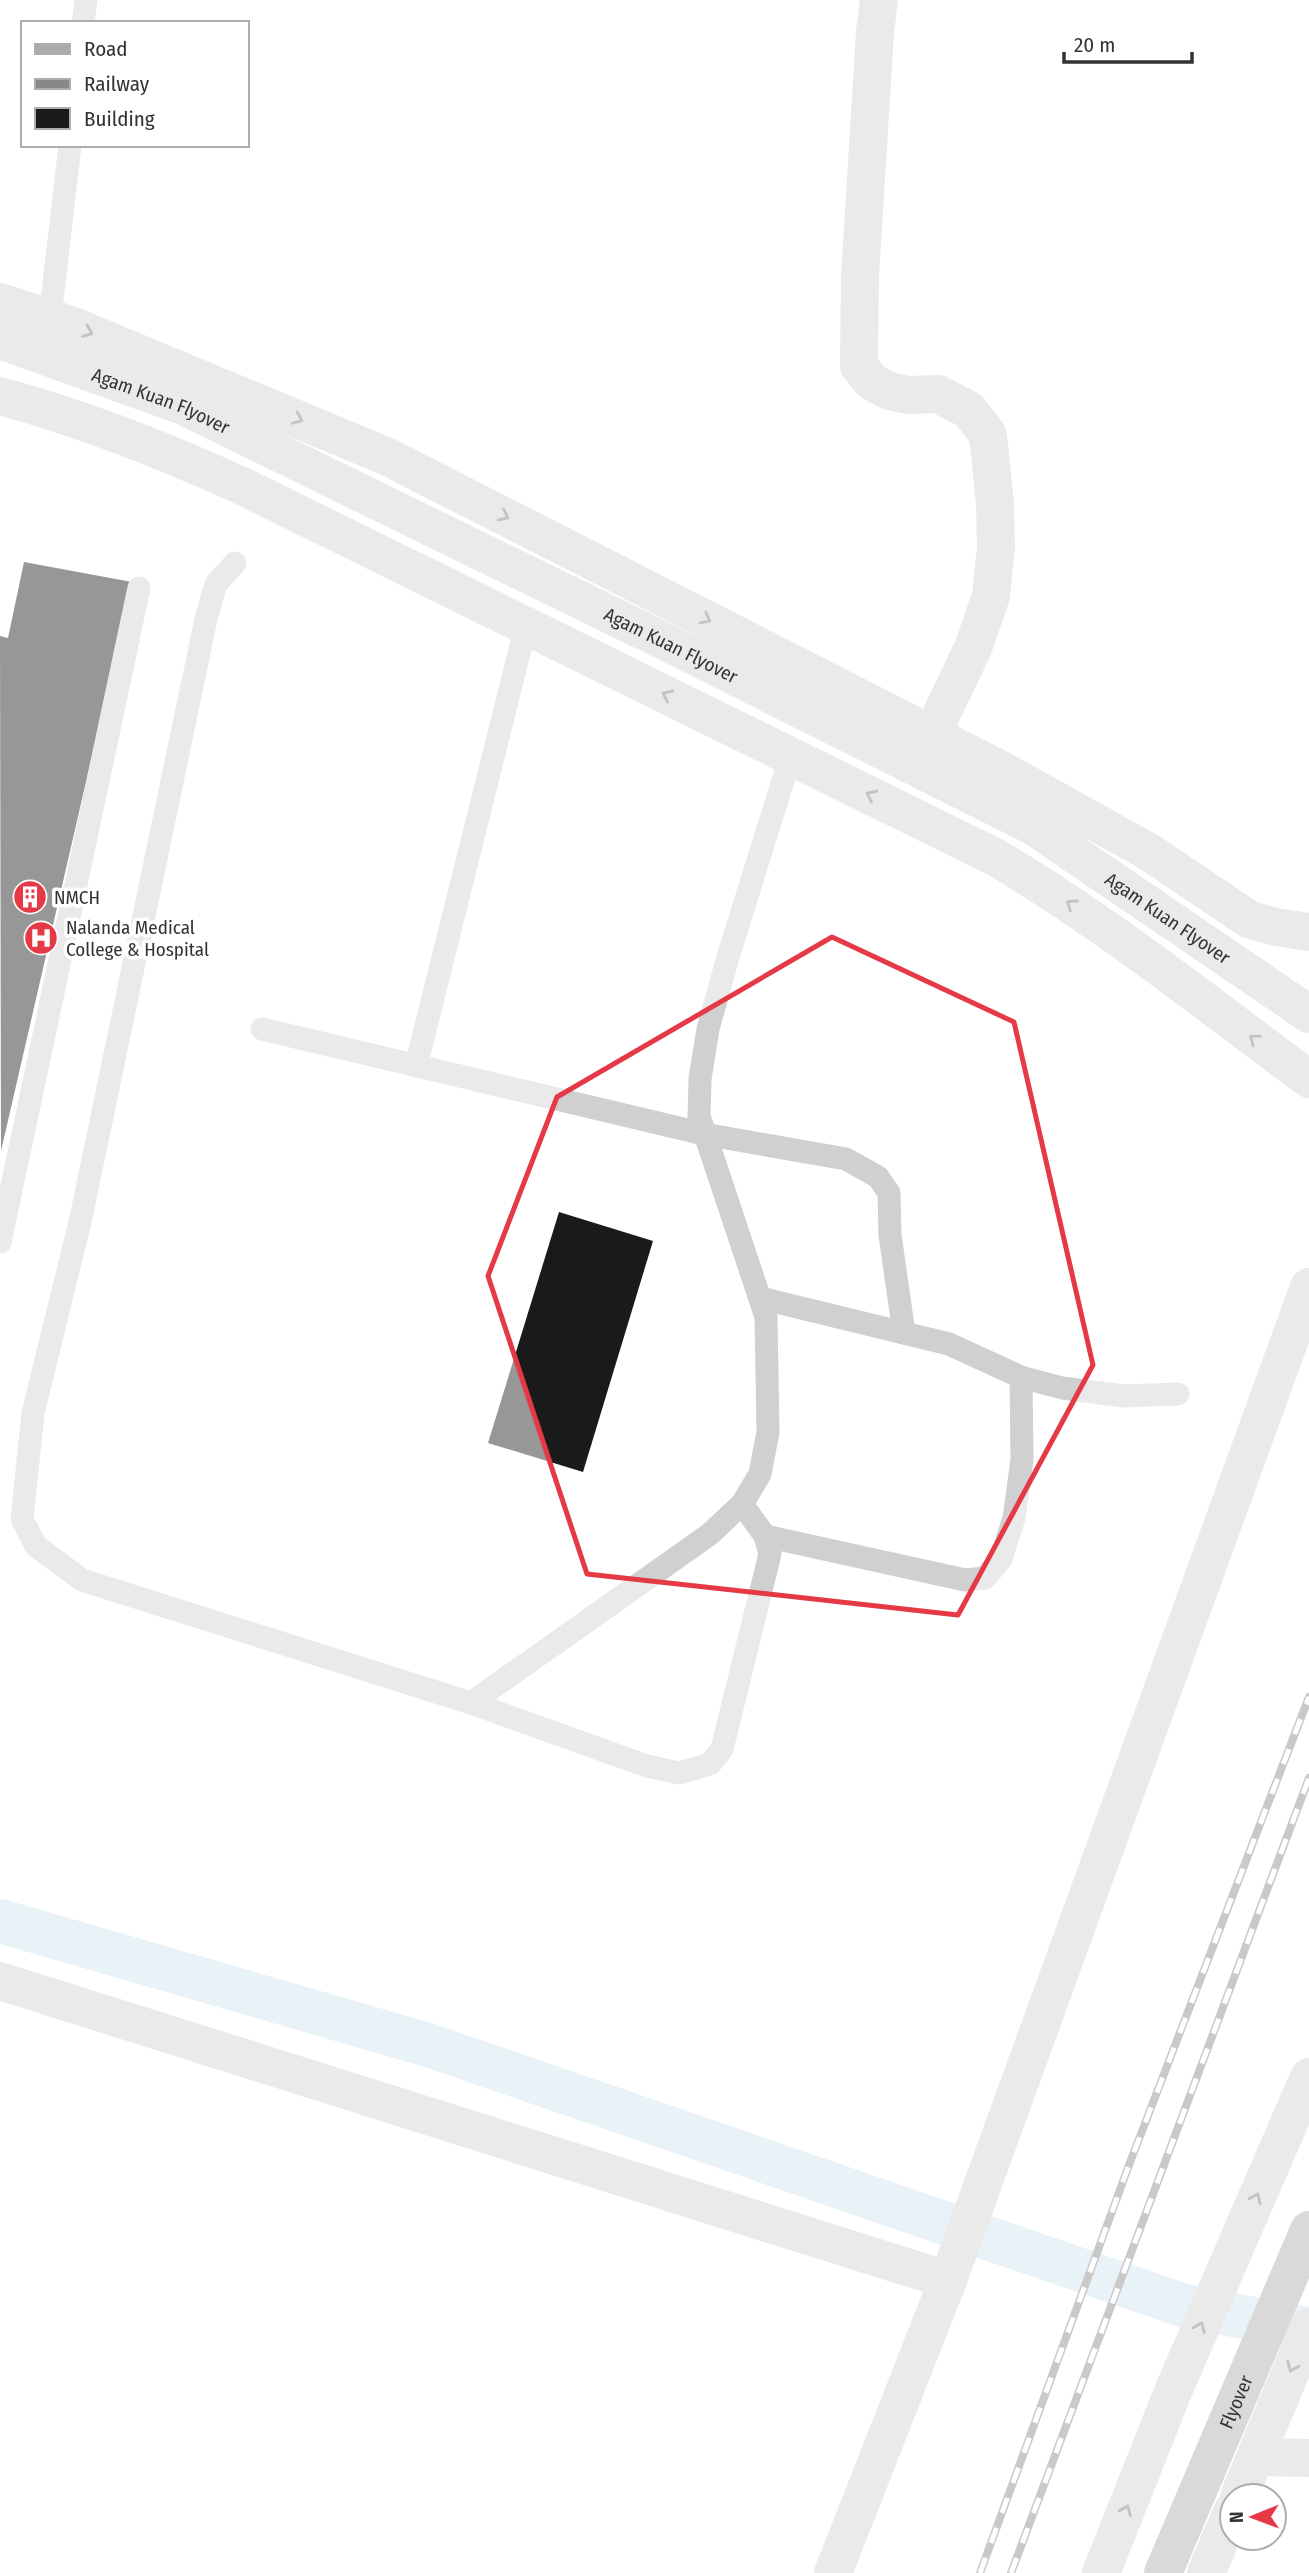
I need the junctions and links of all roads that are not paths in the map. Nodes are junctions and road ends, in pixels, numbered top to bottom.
1 (86, 0) edge
2 (879, 0) edge
3 (83, 21) edge
4 (70, 147) edge
5 (0, 302) edge
6 (50, 318) junction
7 (0, 340) edge
8 (0, 396) edge
9 (235, 564) dead end
10 (139, 588) dead end
11 (526, 625) junction
12 (932, 734) junction
13 (791, 755) junction
14 (1309, 932) edge
15 (1309, 1014) edge
16 (262, 1029) dead end
17 (416, 1066) junction
18 (1309, 1079) edge
19 (704, 1134) junction
20 (0, 1242) edge
21 (1309, 1287) edge
22 (760, 1297) junction
23 (904, 1333) junction
24 (1021, 1377) junction
25 (1178, 1394) dead end
26 (742, 1504) junction
27 (765, 1536) junction
28 (471, 1703) junction
29 (0, 1981) edge
30 (1309, 2077) edge
31 (1309, 2230) edge
32 (948, 2280) junction
33 (1309, 2328) edge
34 (1256, 2457) junction
35 (1309, 2458) edge
36 (1245, 2482) edge
37 (1218, 2545) edge
38 (833, 2573) edge
39 (1101, 2573) edge
40 (1163, 2573) edge
41 (1206, 2573) edge

1 - 3 lane
2 - 12 street
4 - 6 lane
5 - 6 street
6 -> 12 street
7 - 15 street, Agam Kuan Flyover
8 - 11 street
9 - 28 lane
10 - 20 lane
13 -> 11 street
11 - 17 lane
12 - 14 street
18 -> 13 street
13 - 19 lane
16 - 17 lane
17 - 19 lane
19 - 22 lane
19 - 23 lane
21 - 32 street
22 - 23 lane
22 - 26 lane
23 - 24 lane
24 - 25 lane
24 - 27 lane
26 - 27 lane
26 - 28 lane
27 - 28 lane
29 - 32 street
39 -> 30 street
31 - 40 main road, Flyover
32 - 38 street
33 -> 34 street
34 - 35 street
34 - 36 street
37 - 41 street

